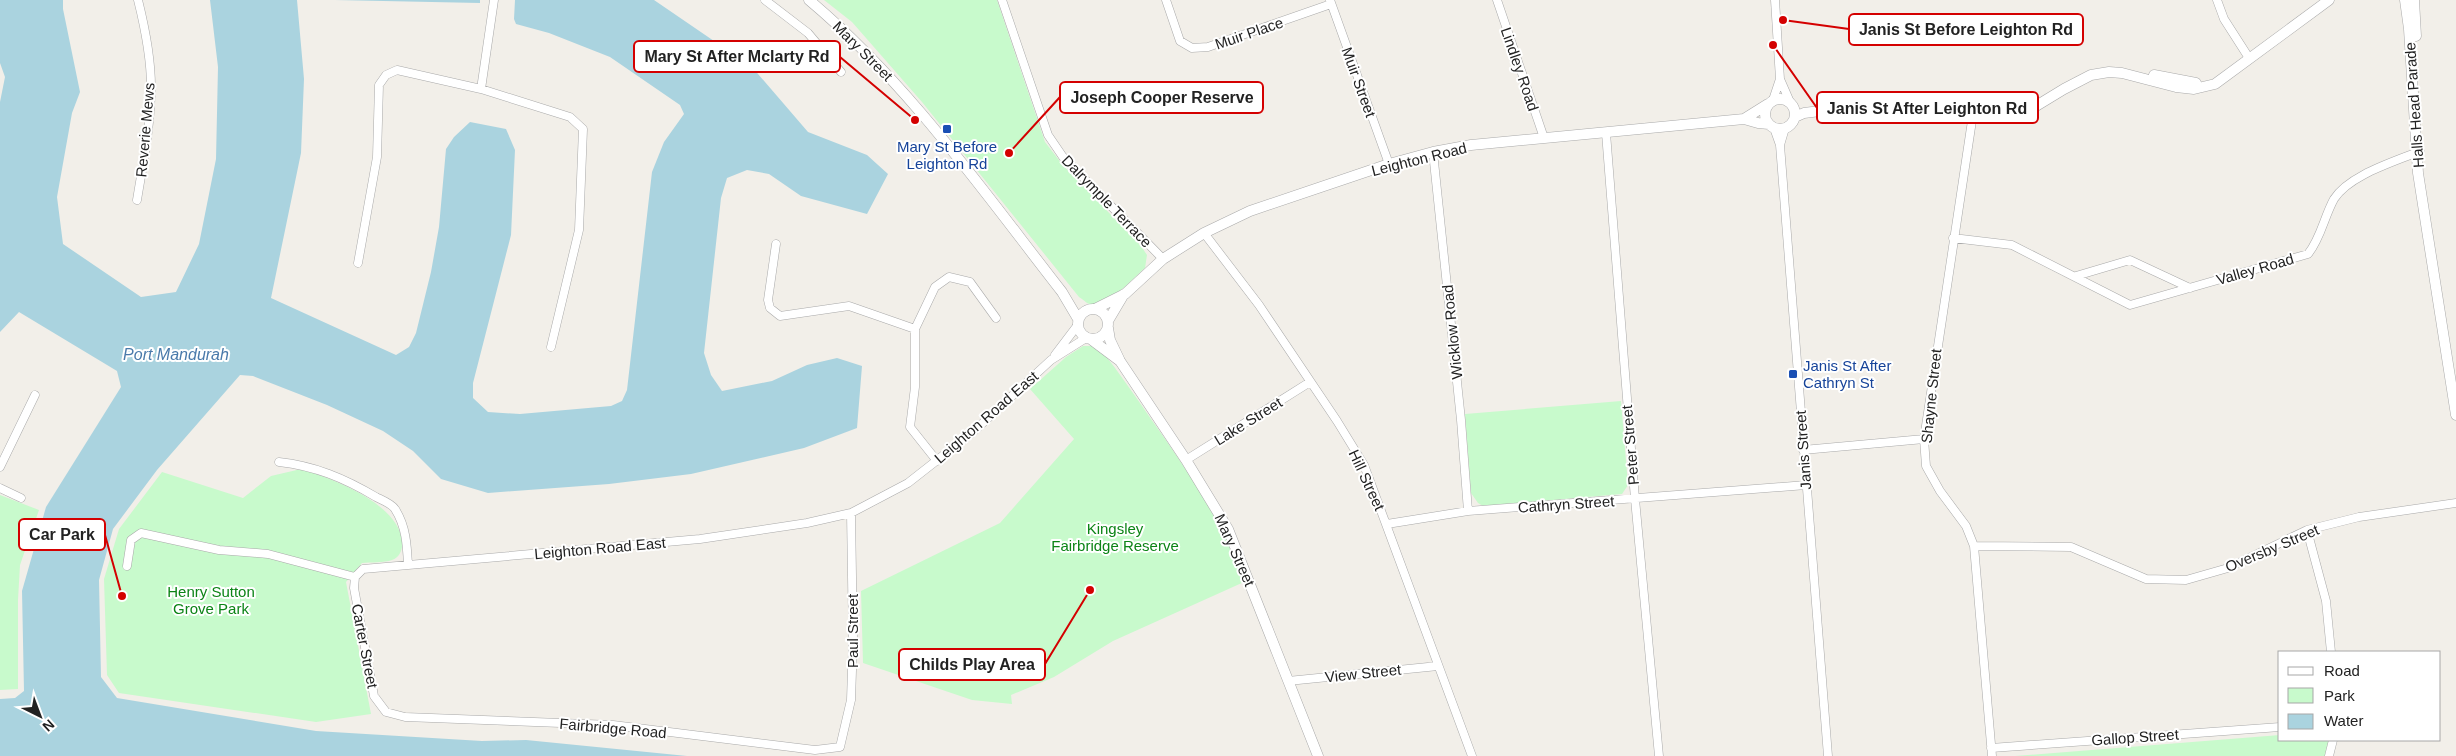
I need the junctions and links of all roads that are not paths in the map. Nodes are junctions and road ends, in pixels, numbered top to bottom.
1 (138, 0) edge
2 (494, 0) edge
3 (765, 0) edge
4 (809, 0) edge
5 (1002, 0) edge
6 (1166, 0) edge
7 (1496, 0) edge
8 (1775, 0) edge
9 (2217, 0) edge
10 (2329, 0) edge
11 (2405, 0) edge
12 (2414, 0) edge
13 (1330, 2) edge
14 (2249, 58) junction
15 (841, 72) dead end
16 (1780, 79) junction
17 (481, 89) junction
18 (1770, 102) junction
19 (1796, 109) junction
20 (1973, 114) junction
21 (1744, 119) junction
22 (1771, 126) junction
23 (1785, 128) junction
24 (1606, 133) junction
25 (1544, 138) junction
26 (1780, 144) junction
27 (1433, 152) junction
28 (2418, 152) junction
29 (1390, 164) junction
30 (137, 200) dead end
31 (1204, 233) junction
32 (1953, 238) junction
33 (776, 244) dead end
34 (1163, 258) junction
35 (358, 263) dead end
36 (2076, 276) junction
37 (2190, 288) junction
38 (1062, 292) junction
39 (1125, 294) junction
40 (1092, 309) junction
41 (996, 318) dead end
42 (1078, 323) junction
43 (1108, 324) junction
44 (915, 329) junction
45 (1089, 339) junction
46 (551, 347) dead end
47 (1051, 360) junction
48 (1120, 361) junction
49 (1310, 382) junction
50 (35, 395) dead end
51 (2456, 415) edge
52 (1924, 439) junction
53 (1803, 450) junction
54 (1186, 460) junction
55 (937, 461) junction
56 (278, 462) dead end
57 (0, 467) edge
58 (1806, 485) junction
59 (0, 488) edge
60 (21, 498) dead end
61 (1635, 499) junction
62 (2456, 503) edge
63 (1468, 511) junction
64 (851, 514) junction
65 (1387, 524) junction
66 (2307, 530) junction
67 (1974, 546) junction
68 (408, 565) junction
69 (127, 566) dead end
70 (355, 577) junction
71 (2332, 651) edge
72 (1438, 666) junction
73 (1288, 681) junction
74 (386, 712) joint
75 (2278, 727) edge
76 (2333, 741) edge
77 (840, 747) joint
78 (1991, 752) edge
79 (1318, 756) edge
80 (1472, 756) edge
81 (1659, 756) edge
82 (1828, 756) edge
83 (2329, 756) edge

1 - 30 street, Reverie Mews
2 - 17 street
3 - 15 street
4 - 38 street, Mary Street
5 - 34 street, Dalrymple Terrace
6 - 13 street, Muir Place
7 - 25 street, Lindley Road
8 - 16 street
9 - 14 street
10 - 14 street
11 - 28 street, Halls Head Parade
12 - 28 street, Halls Head Parade
13 - 29 street, Muir Street
14 - 20 street
16 - 18 street
16 - 19 street
17 - 35 street
17 - 46 street
18 - 19 street
18 - 21 street, Leighton Road
18 - 22 street
19 - 20 street
19 - 23 street
20 - 32 street, Shayne Street
21 - 22 street, Leighton Road
21 - 24 street, Leighton Road
22 - 23 street, Leighton Road
22 - 26 street, Janis Street
23 - 26 street, Janis Street
24 - 25 street, Leighton Road
24 - 61 street, Peter Street
25 - 27 street, Leighton Road
26 - 53 street, Janis Street
27 - 29 street, Leighton Road
27 - 63 street, Wicklow Road
28 - 37 street, Valley Road
28 - 51 street, Halls Head Parade
29 - 31 street, Leighton Road
31 - 34 street, Leighton Road
31 - 49 street, Hill Street
32 - 36 street, Valley Road
32 - 52 street, Shayne Street
33 - 44 street
34 - 39 street, Leighton Road
36 - 37 street
36 - 37 street, Valley Road
38 - 40 street, Mary Street
38 - 42 street, Mary Street
39 - 40 street, Leighton Road
39 - 43 street, Leighton Road
40 - 42 street
40 - 43 street, Mary Street
41 - 44 street
42 - 45 street, Mary Street
42 - 47 street, Leighton Road East
43 - 45 street
43 - 48 street, Mary Street
44 - 55 street
45 - 47 street, Leighton Road East
45 - 48 street, Mary Street
47 - 55 street, Leighton Road East
48 - 54 street, Mary Street
49 - 54 street, Lake Street
49 - 65 street, Hill Street
50 - 57 street
52 - 53 street
52 - 67 street, Shayne Street
53 - 58 street, Janis Street
54 - 73 street, Mary Street
55 - 64 street, Leighton Road East
56 - 68 street
58 - 61 street, Cathryn Street
58 - 82 street, Janis Street
59 - 60 street
61 - 63 street, Cathryn Street
61 - 81 street, Peter Street
62 - 66 street, Oversby Street
63 - 65 street, Cathryn Street
64 - 68 street, Leighton Road East
64 - 77 street, Paul Street
65 - 72 street, Hill Street
66 - 67 street, Oversby Street
66 - 71 street
67 - 78 street, Shayne Street
68 - 70 street, Leighton Road East
69 - 70 street
70 - 74 street, Carter Street
72 - 73 street, View Street
72 - 80 street, Hill Street
73 - 79 street, Mary Street
74 - 77 street, Fairbridge Road
75 - 78 street, Gallop Street
76 - 83 street

